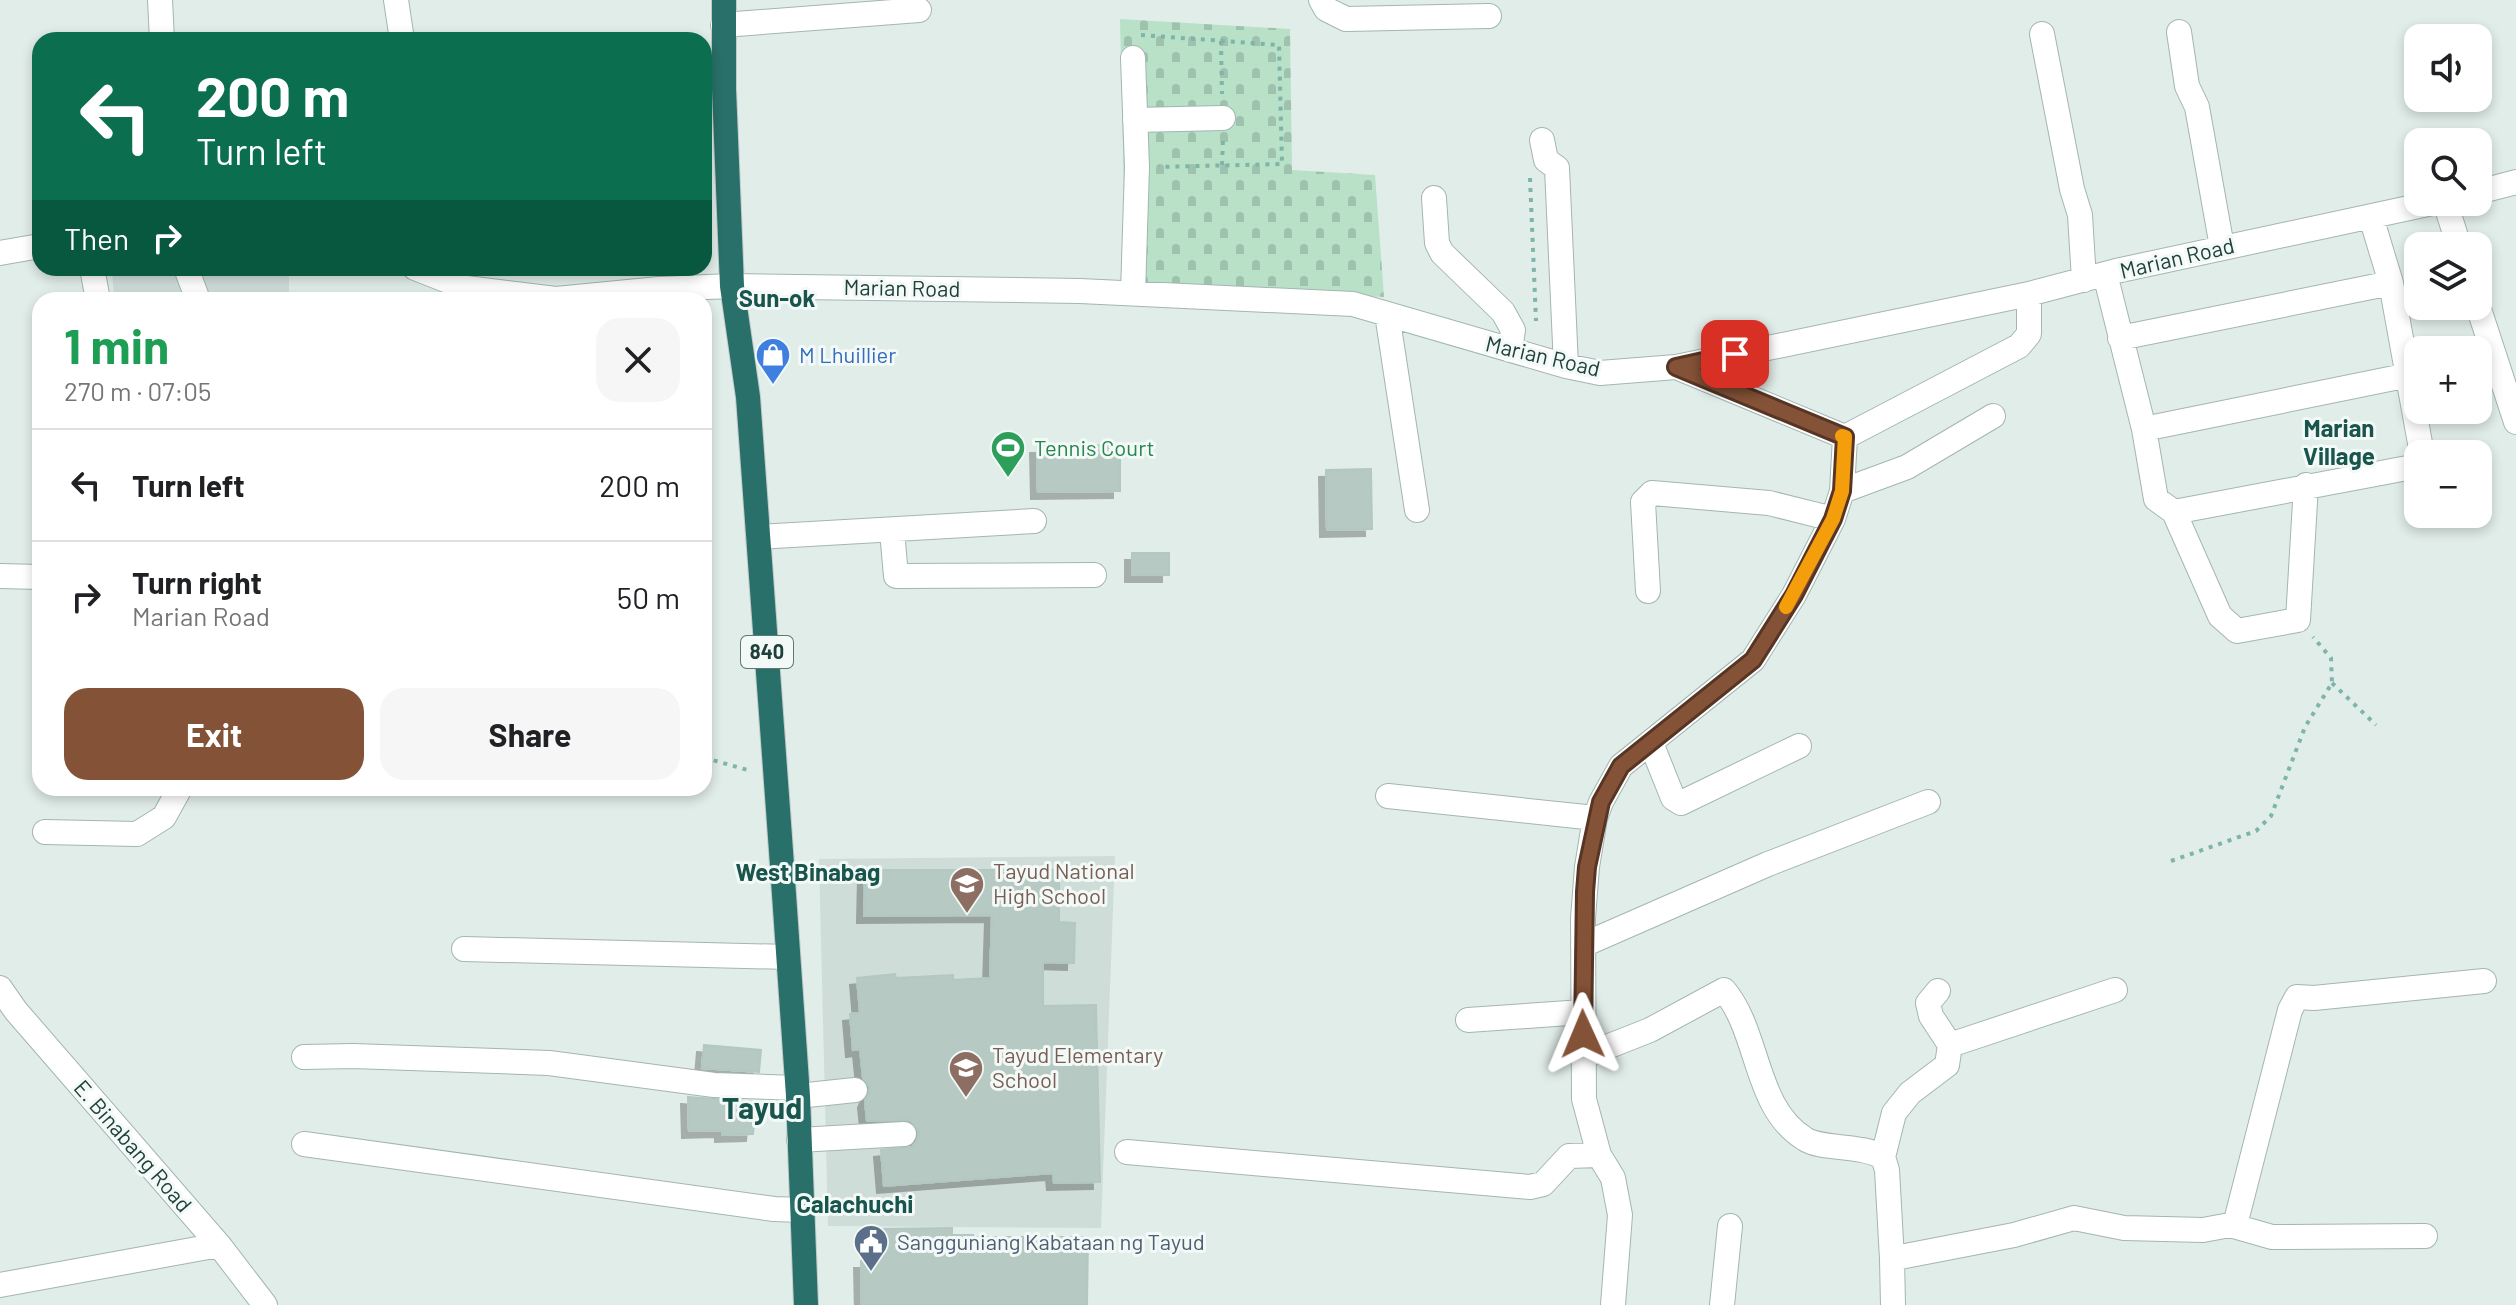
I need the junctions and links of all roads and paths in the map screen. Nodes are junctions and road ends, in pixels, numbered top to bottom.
1 (160, 0) edge
2 (396, 0) edge
3 (724, 0) edge
4 (1321, 0) edge
5 (919, 10) dead end
6 (1489, 16) dead end
7 (723, 25) junction
8 (162, 32) edge
9 (401, 32) edge
10 (2179, 32) dead end
11 (2042, 34) dead end
12 (1133, 58) dead end
13 (1223, 118) dead end
14 (1135, 120) junction
15 (1548, 156) joint
16 (2516, 182) edge
17 (2492, 188) edge
18 (1434, 198) dead end
19 (2404, 210) edge
20 (2371, 217) junction
21 (32, 247) edge
22 (2222, 247) junction
23 (0, 253) edge
24 (435, 276) edge
25 (2094, 277) junction
26 (2391, 283) junction
27 (732, 286) junction
28 (499, 292) edge
29 (628, 292) edge
30 (1133, 293) junction
31 (2029, 294) junction
32 (1387, 314) junction
33 (2483, 320) edge
34 (2120, 338) junction
35 (2404, 349) edge
36 (1510, 350) junction
37 (1538, 358) junction
38 (1566, 366) junction
39 (1676, 367) junction
40 (2404, 376) edge
41 (1993, 416) dead end
42 (2516, 422) edge
43 (2144, 429) junction
44 (1845, 437) junction
45 (2404, 468) edge
46 (2306, 485) junction
47 (1842, 491) junction
48 (1417, 510) dead end
49 (2174, 512) junction
50 (1833, 519) junction
51 (1034, 521) dead end
52 (892, 531) junction
53 (758, 537) junction
54 (1094, 575) dead end
55 (0, 576) edge
56 (32, 577) edge
57 (1648, 591) dead end
58 (2298, 620) junction
59 (2332, 683) junction
60 (2376, 725) dead end
61 (1651, 743) junction
62 (1799, 746) dead end
63 (712, 760) edge
64 (776, 779) junction
65 (176, 796) edge
66 (1388, 796) dead end
67 (1928, 802) dead end
68 (1595, 818) junction
69 (45, 832) dead end
70 (2171, 861) dead end
71 (1583, 945) junction
72 (464, 949) dead end
73 (788, 957) junction
74 (2484, 981) dead end
75 (0, 988) edge
76 (2115, 990) dead end
77 (1938, 991) dead end
78 (1583, 1012) junction
79 (1468, 1020) dead end
80 (1950, 1045) junction
81 (1584, 1056) junction
82 (304, 1057) dead end
83 (855, 1090) dead end
84 (798, 1092) junction
85 (904, 1134) dead end
86 (799, 1140) junction
87 (304, 1144) dead end
88 (1127, 1152) dead end
89 (1599, 1155) junction
90 (1883, 1157) junction
91 (802, 1210) junction
92 (2230, 1225) junction
93 (1730, 1226) dead end
94 (2425, 1236) dead end
95 (219, 1245) junction
96 (1892, 1259) junction
97 (0, 1285) edge
98 (265, 1305) edge
99 (806, 1305) edge
100 (1613, 1305) edge
101 (1722, 1305) edge
102 (1893, 1305) edge

1 - 8 street
2 - 9 street
3 - 7 highway, 840
4 - 6 street
5 - 7 street
7 - 27 highway, 840
10 - 22 street
11 - 25 street
12 - 14 street
13 - 14 street
14 - 30 street
15 - 37 path
15 - 38 street
16 - 17 street
18 - 36 street
19 - 20 street, Marian Road
20 - 22 street, Marian Road
20 - 26 street
21 - 23 street
22 - 25 street, Marian Road
24 - 28 street, Marian Road
25 - 31 street, Marian Road
25 - 34 street
26 - 34 street
26 - 35 street
27 - 29 street, Marian Road
27 - 30 street, Marian Road
27 - 53 highway, 840
30 - 32 street, Marian Road
31 - 39 street, Marian Road
31 - 44 street
32 - 36 street, Marian Road
32 - 48 street
33 - 42 street
34 - 43 street
36 - 37 street, Marian Road
37 - 38 street, Marian Road
38 - 39 street, Marian Road
39 - 44 street
40 - 43 street
41 - 47 street
43 - 49 street
44 - 47 street
45 - 46 street
46 - 49 street
46 - 58 street
47 - 50 street
49 - 58 street
50 - 57 street
50 - 61 street
51 - 52 street
52 - 53 street
52 - 54 street
53 - 64 highway, 840
55 - 56 street
58 - 59 path
59 - 60 path
59 - 70 path
61 - 62 street
61 - 68 street
63 - 64 path
64 - 73 highway, 840
65 - 69 street
66 - 68 street
67 - 71 street
68 - 71 street
71 - 78 street
72 - 73 street
73 - 84 highway, 840
74 - 92 street
75 - 95 street, E. Binabang Road
76 - 80 street
77 - 80 street
78 - 79 street
78 - 81 street
80 - 90 street
81 - 89 street
81 - 90 street
82 - 84 street
83 - 84 street
84 - 86 highway, 840
85 - 86 street
86 - 91 highway, 840
87 - 91 street
88 - 89 street
89 - 100 street
90 - 96 street
91 - 99 highway, 840
92 - 94 street
92 - 96 street
93 - 101 street
95 - 97 street
95 - 98 street, E. Binabang Road
96 - 102 street

